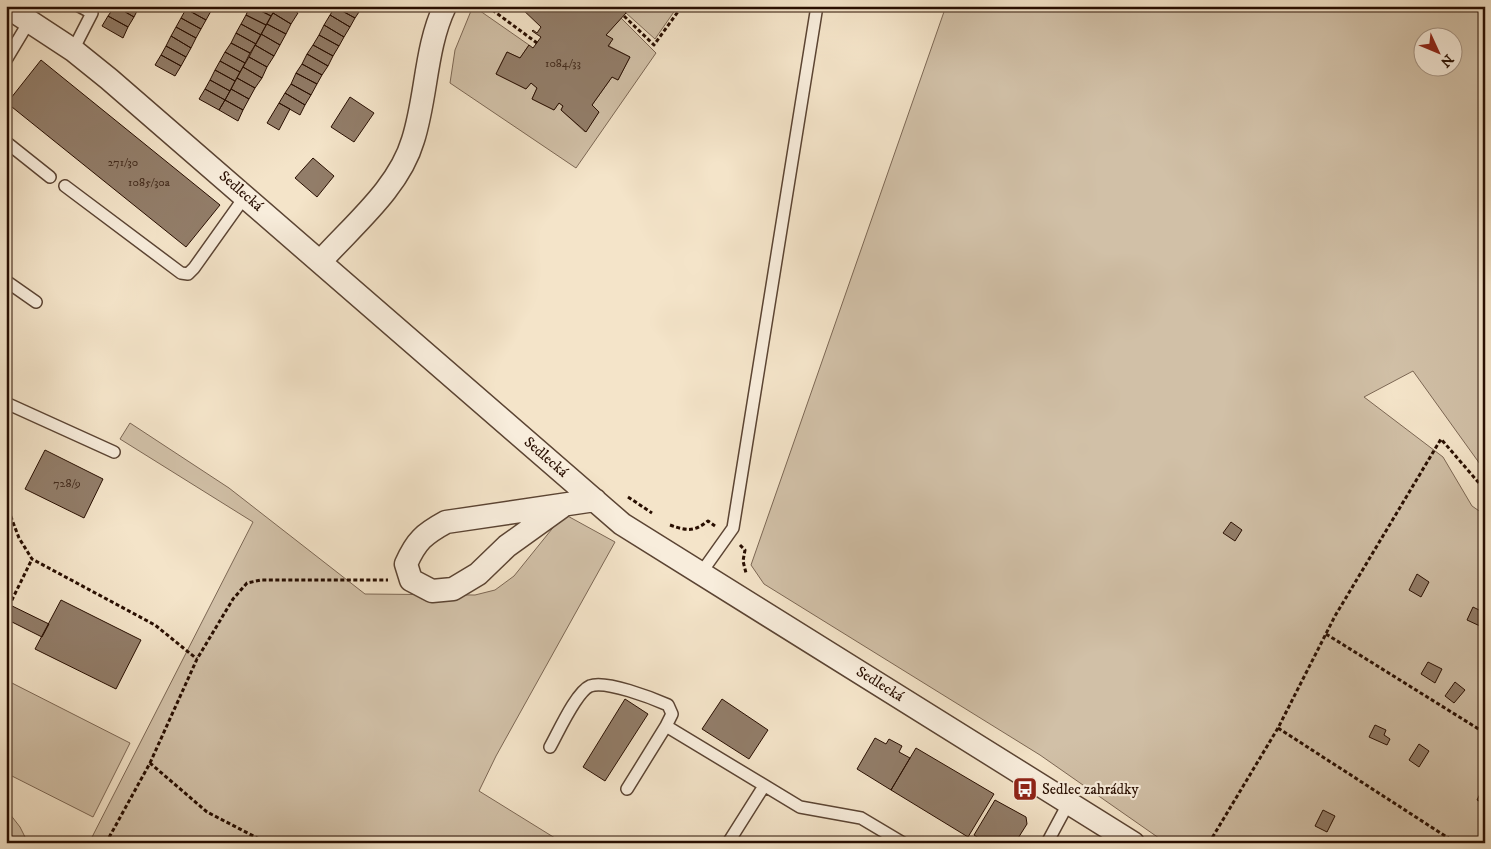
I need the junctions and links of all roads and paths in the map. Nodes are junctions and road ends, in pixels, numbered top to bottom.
1 (79, 6) edge
2 (445, 6) edge
3 (487, 6) edge
4 (682, 6) edge
5 (817, 6) edge
6 (22, 12) edge
7 (624, 16) dead end
8 (537, 43) dead end
9 (73, 50) junction
10 (6, 60) edge
11 (6, 142) edge
12 (50, 177) dead end
13 (65, 186) dead end
14 (246, 196) junction
15 (321, 261) junction
16 (6, 281) edge
17 (36, 302) dead end
18 (6, 403) edge
19 (114, 452) dead end
20 (1485, 490) edge
21 (620, 491) dead end
22 (594, 500) junction
23 (6, 504) edge
24 (564, 505) junction
25 (659, 518) dead end
26 (667, 524) dead end
27 (728, 536) junction
28 (32, 558) junction
29 (701, 573) junction
30 (748, 578) dead end
31 (411, 580) junction
32 (6, 612) edge
33 (1326, 634) junction
34 (197, 659) junction
35 (666, 726) junction
36 (1278, 728) junction
37 (1485, 733) edge
38 (550, 747) dead end
39 (150, 763) junction
40 (764, 786) junction
41 (627, 790) dead end
42 (1069, 802) junction
43 (106, 843) edge
44 (267, 843) edge
45 (728, 843) edge
46 (903, 843) edge
47 (1047, 843) edge
48 (1133, 843) edge
49 (1209, 843) edge
50 (1456, 843) edge

1 - 9 lane
2 - 15 street
3 - 8 path
4 - 7 path
5 - 27 lane
6 - 9 street, Sedlecká
6 - 10 lane
9 - 14 street, Sedlecká
11 - 12 lane
13 - 14 lane
14 - 15 street, Sedlecká
15 - 22 street, Sedlecká
16 - 17 lane
18 - 19 lane
20 - 33 path
21 - 25 path
22 - 24 street
22 - 29 street, Sedlecká
23 - 28 path
24 - 31 street
24 - 31 street
26 - 27 path
27 - 29 lane
27 - 30 path
28 - 32 path
28 - 34 path
29 - 42 street, Sedlecká
31 - 34 path
33 - 36 path
33 - 37 path
34 - 39 path
35 - 38 lane
35 - 40 lane
35 - 41 lane
36 - 49 path
36 - 50 path
39 - 43 path
39 - 44 path
40 - 45 lane
40 - 46 lane
42 - 47 lane
42 - 48 street, Sedlecká

